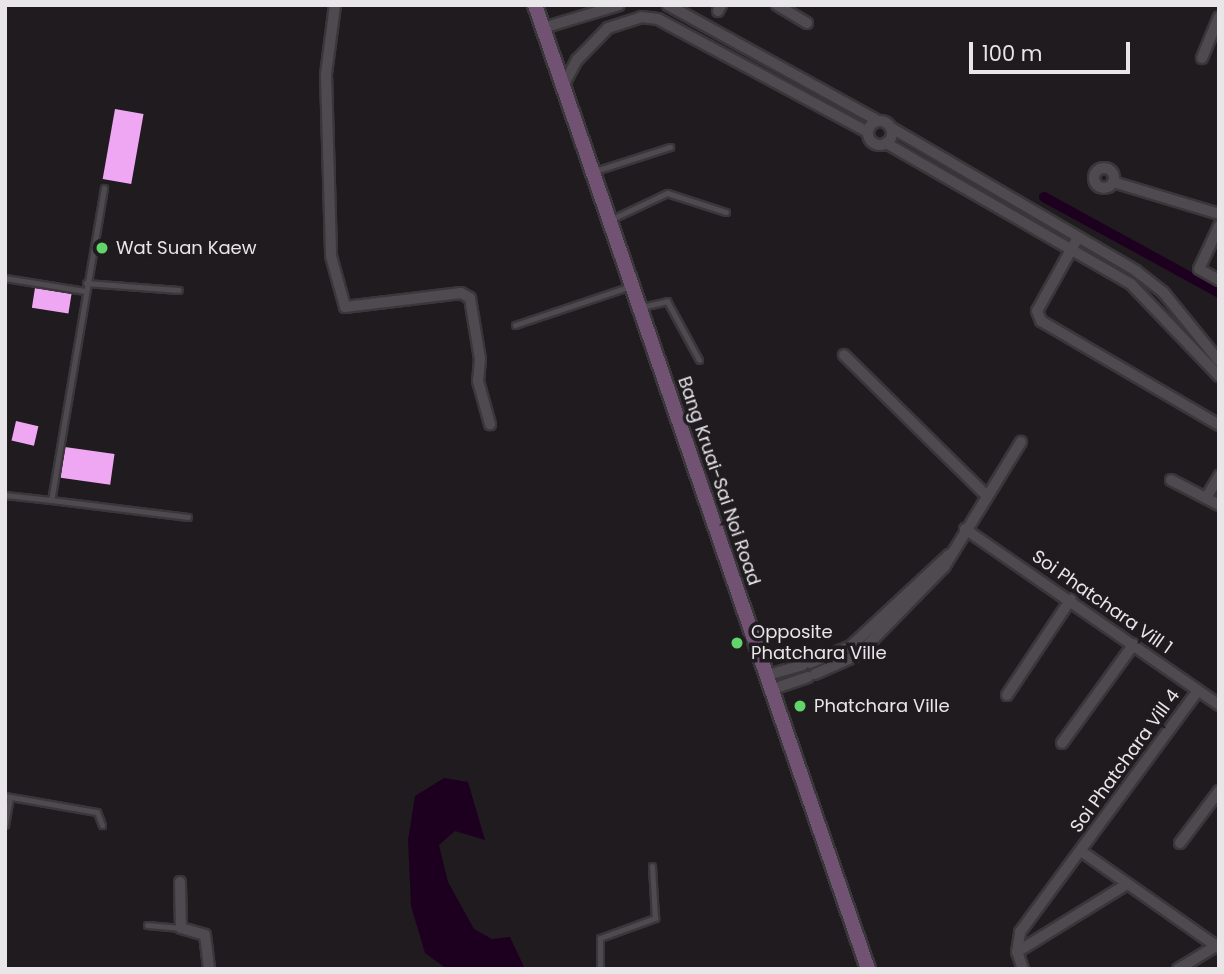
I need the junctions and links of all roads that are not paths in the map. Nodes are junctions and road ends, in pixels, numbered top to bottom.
1 (335, 5) edge
2 (535, 5) edge
3 (620, 5) edge
4 (668, 5) edge
5 (777, 5) edge
6 (603, 12) junction
7 (1219, 17) edge
8 (807, 23) dead end
9 (706, 25) junction
10 (543, 28) junction
11 (608, 28) junction
12 (696, 40) junction
13 (1202, 58) dead end
14 (791, 74) junction
15 (563, 86) junction
16 (781, 87) junction
17 (878, 121) junction
18 (890, 127) junction
19 (868, 132) junction
20 (886, 143) junction
21 (670, 147) dead end
22 (936, 162) junction
23 (592, 172) junction
24 (1113, 182) dead end
25 (104, 188) dead end
26 (726, 212) dead end
27 (1219, 214) edge
28 (609, 221) junction
29 (1219, 226) edge
30 (1080, 236) junction
31 (1072, 247) junction
32 (5, 278) edge
33 (1219, 280) edge
34 (86, 283) junction
35 (631, 286) junction
36 (179, 290) dead end
37 (85, 291) junction
38 (639, 307) junction
39 (515, 325) dead end
40 (844, 355) dead end
41 (699, 360) dead end
42 (1219, 361) edge
43 (1219, 376) edge
44 (490, 424) dead end
45 (1219, 425) edge
46 (1021, 442) dead end
47 (1219, 476) edge
48 (1171, 480) dead end
49 (985, 494) junction
50 (5, 495) edge
51 (1206, 498) junction
52 (51, 499) junction
53 (1219, 505) edge
54 (188, 517) dead end
55 (965, 530) junction
56 (1071, 599) junction
57 (1134, 644) junction
58 (855, 650) junction
59 (771, 682) junction
60 (1198, 691) junction
61 (1007, 695) dead end
62 (1219, 705) edge
63 (1062, 743) dead end
64 (1219, 791) edge
65 (8, 797) edge
66 (5, 825) edge
67 (102, 825) dead end
68 (1180, 843) dead end
69 (1081, 851) junction
70 (652, 866) dead end
71 (180, 882) dead end
72 (1127, 884) junction
73 (147, 925) dead end
74 (181, 929) junction
75 (1217, 947) edge
76 (1017, 952) junction
77 (209, 969) edge
78 (600, 969) edge
79 (868, 969) edge
80 (1023, 969) edge
81 (1178, 969) edge

1 - 44 street
2 - 10 main road, Bang Kruai-Sai Noi Road
3 - 6 street
4 - 9 street
5 - 8 street
6 - 10 street
6 - 11 street
7 - 13 street
9 - 12 street
9 - 14 street
10 - 15 main road, Bang Kruai-Sai Noi Road
11 - 12 street
11 - 15 street
12 - 16 street
14 - 16 street
14 - 17 street
15 - 23 main road, Bang Kruai-Sai Noi Road
16 - 19 street
17 - 18 street
17 - 19 street
18 - 20 street
18 - 22 street
19 - 20 street
20 - 22 street
21 - 23 lane
22 - 30 street
22 - 31 street
23 - 28 main road, Bang Kruai-Sai Noi Road
24 - 27 street
25 - 34 lane
26 - 28 lane
28 - 35 main road, Bang Kruai-Sai Noi Road
29 - 33 street
30 - 31 street
30 - 42 street
31 - 43 street
31 - 45 street
32 - 37 lane
34 - 36 lane
34 - 37 lane
35 - 38 main road, Bang Kruai-Sai Noi Road
35 - 39 lane
37 - 52 lane
38 - 41 lane
38 - 59 main road, Bang Kruai-Sai Noi Road
40 - 49 street
46 - 49 street
47 - 51 street
48 - 51 street
49 - 55 street
50 - 52 lane
51 - 53 street
52 - 54 lane
55 - 56 street, Soi Phatchara Vill 1
55 - 58 street
56 - 57 street, Soi Phatchara Vill 1
56 - 61 street
57 - 60 street, Soi Phatchara Vill 1
57 - 63 street
58 - 59 street
58 - 59 street
59 - 79 main road, Bang Kruai-Sai Noi Road
60 - 62 street, Soi Phatchara Vill 1
60 - 69 street, Soi Phatchara Vill 4
64 - 68 street
65 - 66 lane
65 - 67 lane
69 - 72 street, Soi Phatchara Vill 4
69 - 76 street, Soi Phatchara Vill 4
70 - 78 lane
71 - 74 street
72 - 75 street, Soi Phatchara Vill 4
72 - 76 street
73 - 74 lane
74 - 77 street
75 - 81 street
76 - 80 street

